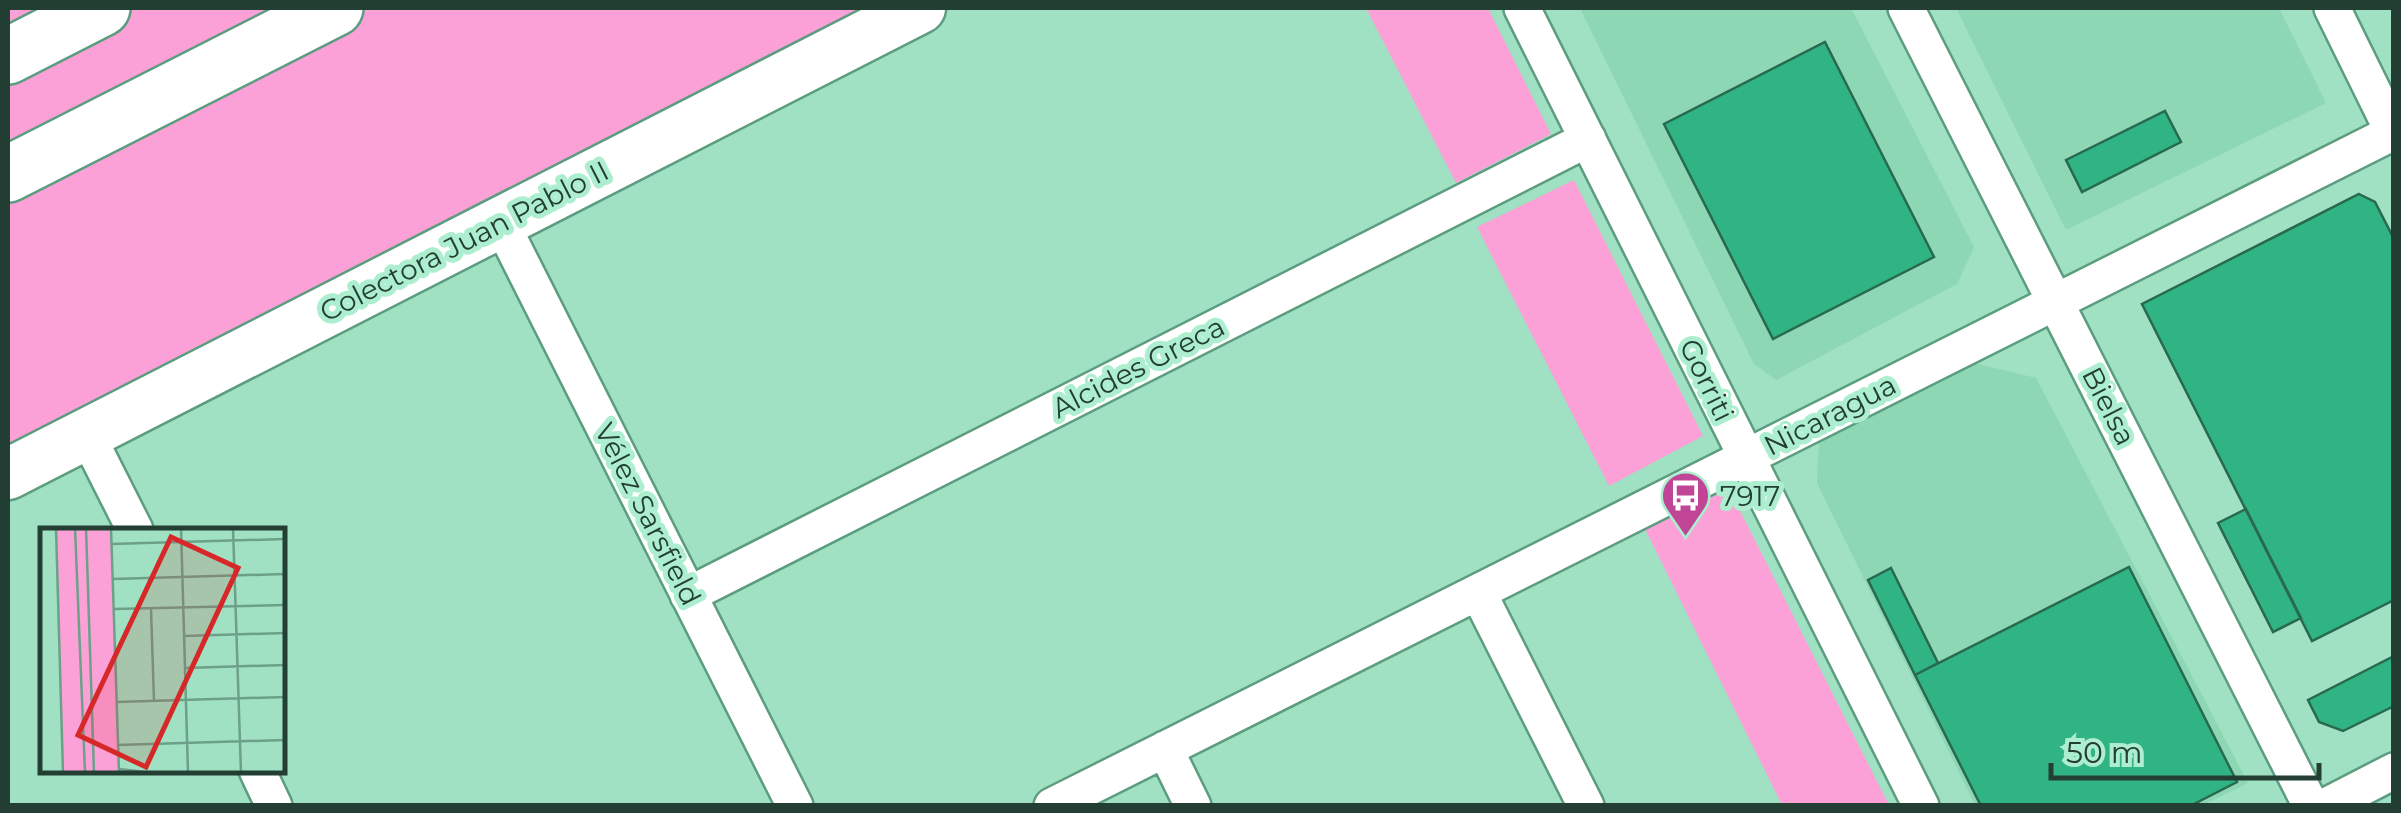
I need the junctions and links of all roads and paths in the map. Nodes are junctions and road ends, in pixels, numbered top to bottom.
1 (102, 8) edge
2 (335, 8) edge
3 (920, 8) edge
4 (1522, 8) edge
5 (1906, 8) edge
6 (2332, 8) edge
7 (8, 56) edge
8 (2393, 133) edge
9 (1588, 138) junction
10 (8, 174) edge
11 (501, 224) junction
12 (2056, 302) junction
13 (86, 433) junction
14 (1746, 458) junction
15 (8, 474) edge
16 (135, 528) edge
17 (1478, 592) junction
18 (688, 594) junction
19 (1165, 749) junction
20 (2394, 771) edge
21 (258, 773) edge
22 (274, 806) edge
23 (795, 806) edge
24 (1052, 806) edge
25 (1193, 806) edge
26 (1586, 806) edge
27 (1921, 806) edge
28 (2311, 806) edge
29 (2326, 806) edge

1 - 7 highway
2 - 10 highway
3 - 11 main road, Colectora Juan Pablo II
4 - 9 street, Gorriti
5 - 12 street, Bielsa
6 - 8 street
8 - 12 street, Nicaragua
9 - 14 street, Gorriti
9 - 18 street, Alcides Greca
11 - 13 main road, Colectora Juan Pablo II
11 - 18 street, Vélez Sarsfield
12 - 14 street, Nicaragua
12 - 28 street, Bielsa
13 - 15 main road, Colectora Juan Pablo II
13 - 16 street
14 - 17 street, Nicaragua
14 - 27 street, Gorriti
17 - 19 street, Nicaragua
17 - 26 street
18 - 23 street, Vélez Sarsfield
19 - 24 street, Nicaragua
19 - 25 street
20 - 29 street
21 - 22 street

